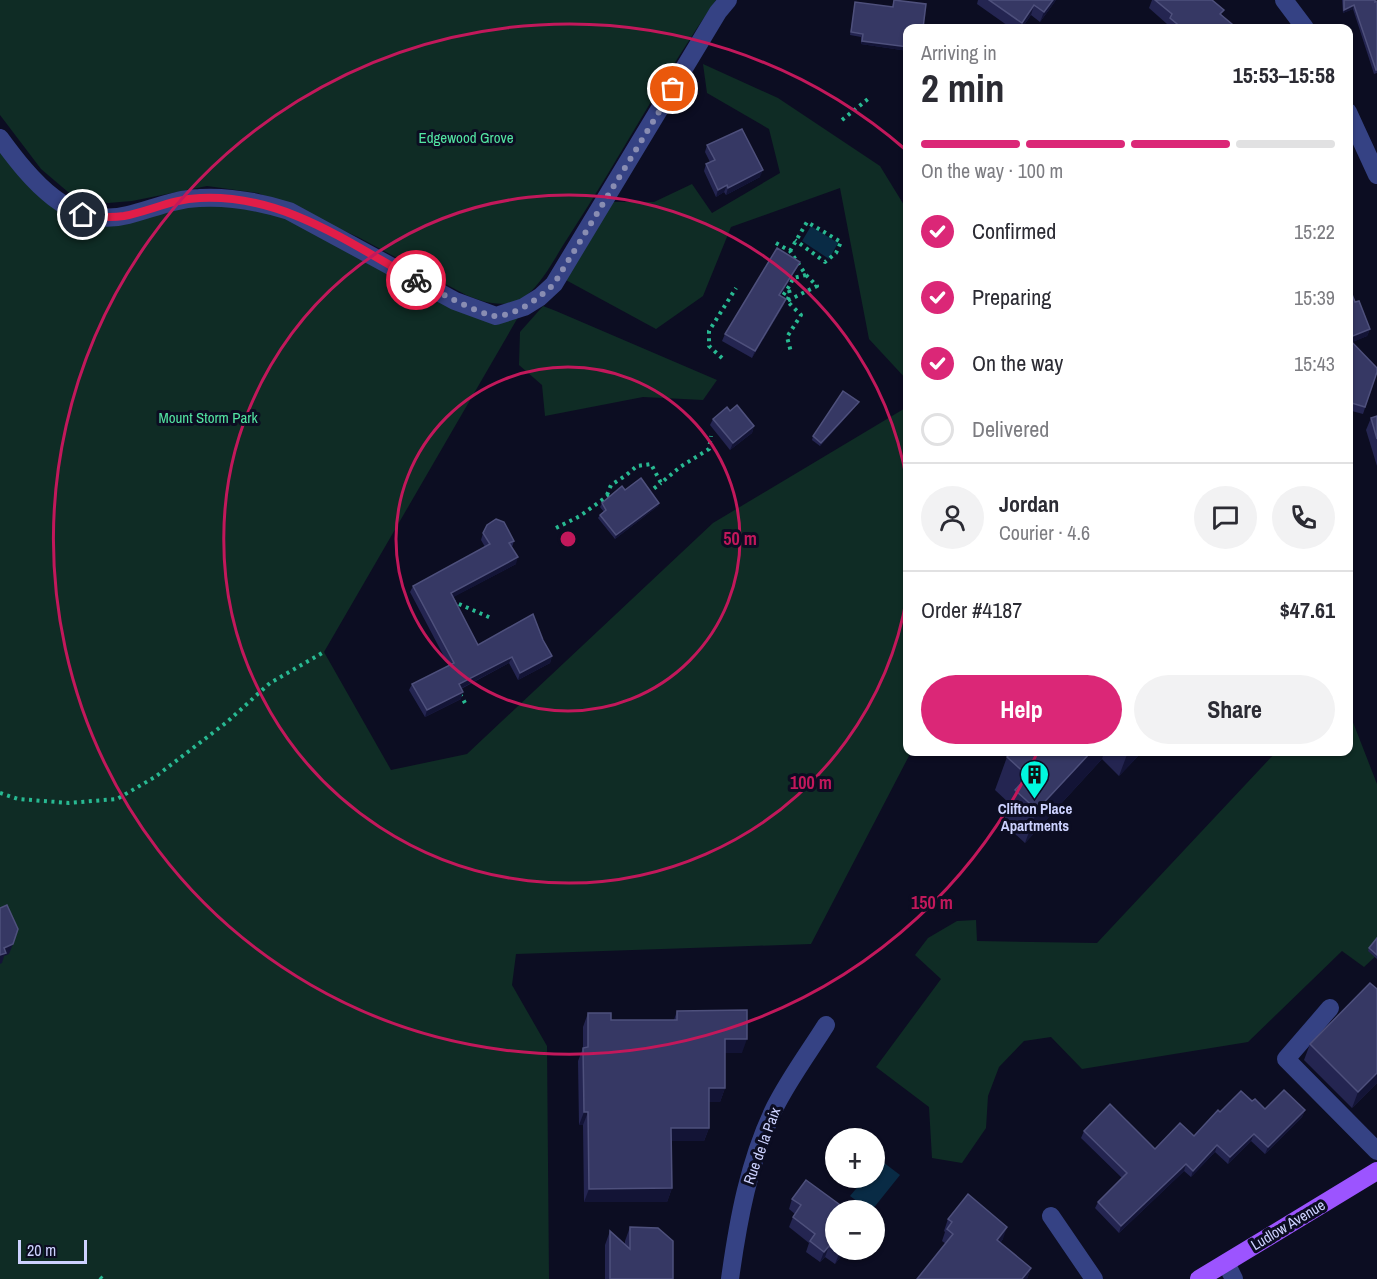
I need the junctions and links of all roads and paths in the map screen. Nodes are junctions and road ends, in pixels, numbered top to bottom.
1 (728, 0) edge
2 (1284, 0) edge
3 (1302, 24) edge
4 (868, 99) dead end
5 (842, 120) dead end
6 (1353, 123) edge
7 (0, 138) edge
8 (1377, 176) edge
9 (795, 240) junction
10 (776, 243) dead end
11 (790, 251) junction
12 (806, 275) junction
13 (736, 288) dead end
14 (787, 301) junction
15 (791, 352) dead end
16 (722, 358) dead end
17 (711, 436) dead end
18 (662, 483) junction
19 (648, 493) edge
20 (607, 495) junction
21 (613, 496) edge
22 (556, 528) dead end
23 (448, 600) edge
24 (491, 618) dead end
25 (324, 652) dead end
26 (460, 693) edge
27 (465, 703) edge
28 (0, 793) edge
29 (1330, 1008) dead end
30 (826, 1025) dead end
31 (1377, 1151) edge
32 (1377, 1171) edge
33 (1051, 1216) dead end
34 (1230, 1271) edge
35 (730, 1279) edge
36 (1094, 1279) edge
37 (1199, 1279) edge

1 - 7 street
2 - 3 street
4 - 5 path
6 - 8 street
9 - 9 path
9 - 11 path
10 - 11 path
11 - 12 path
12 - 14 path
12 - 14 path
13 - 16 path
14 - 15 path
17 - 18 path
18 - 19 path
18 - 20 path
20 - 21 path
20 - 22 path
23 - 24 path
25 - 28 path
26 - 27 path
29 - 31 street
30 - 35 street, Rue de la Paix
32 - 34 main road, Ludlow Avenue
33 - 36 street
34 - 37 main road, Ludlow Avenue

